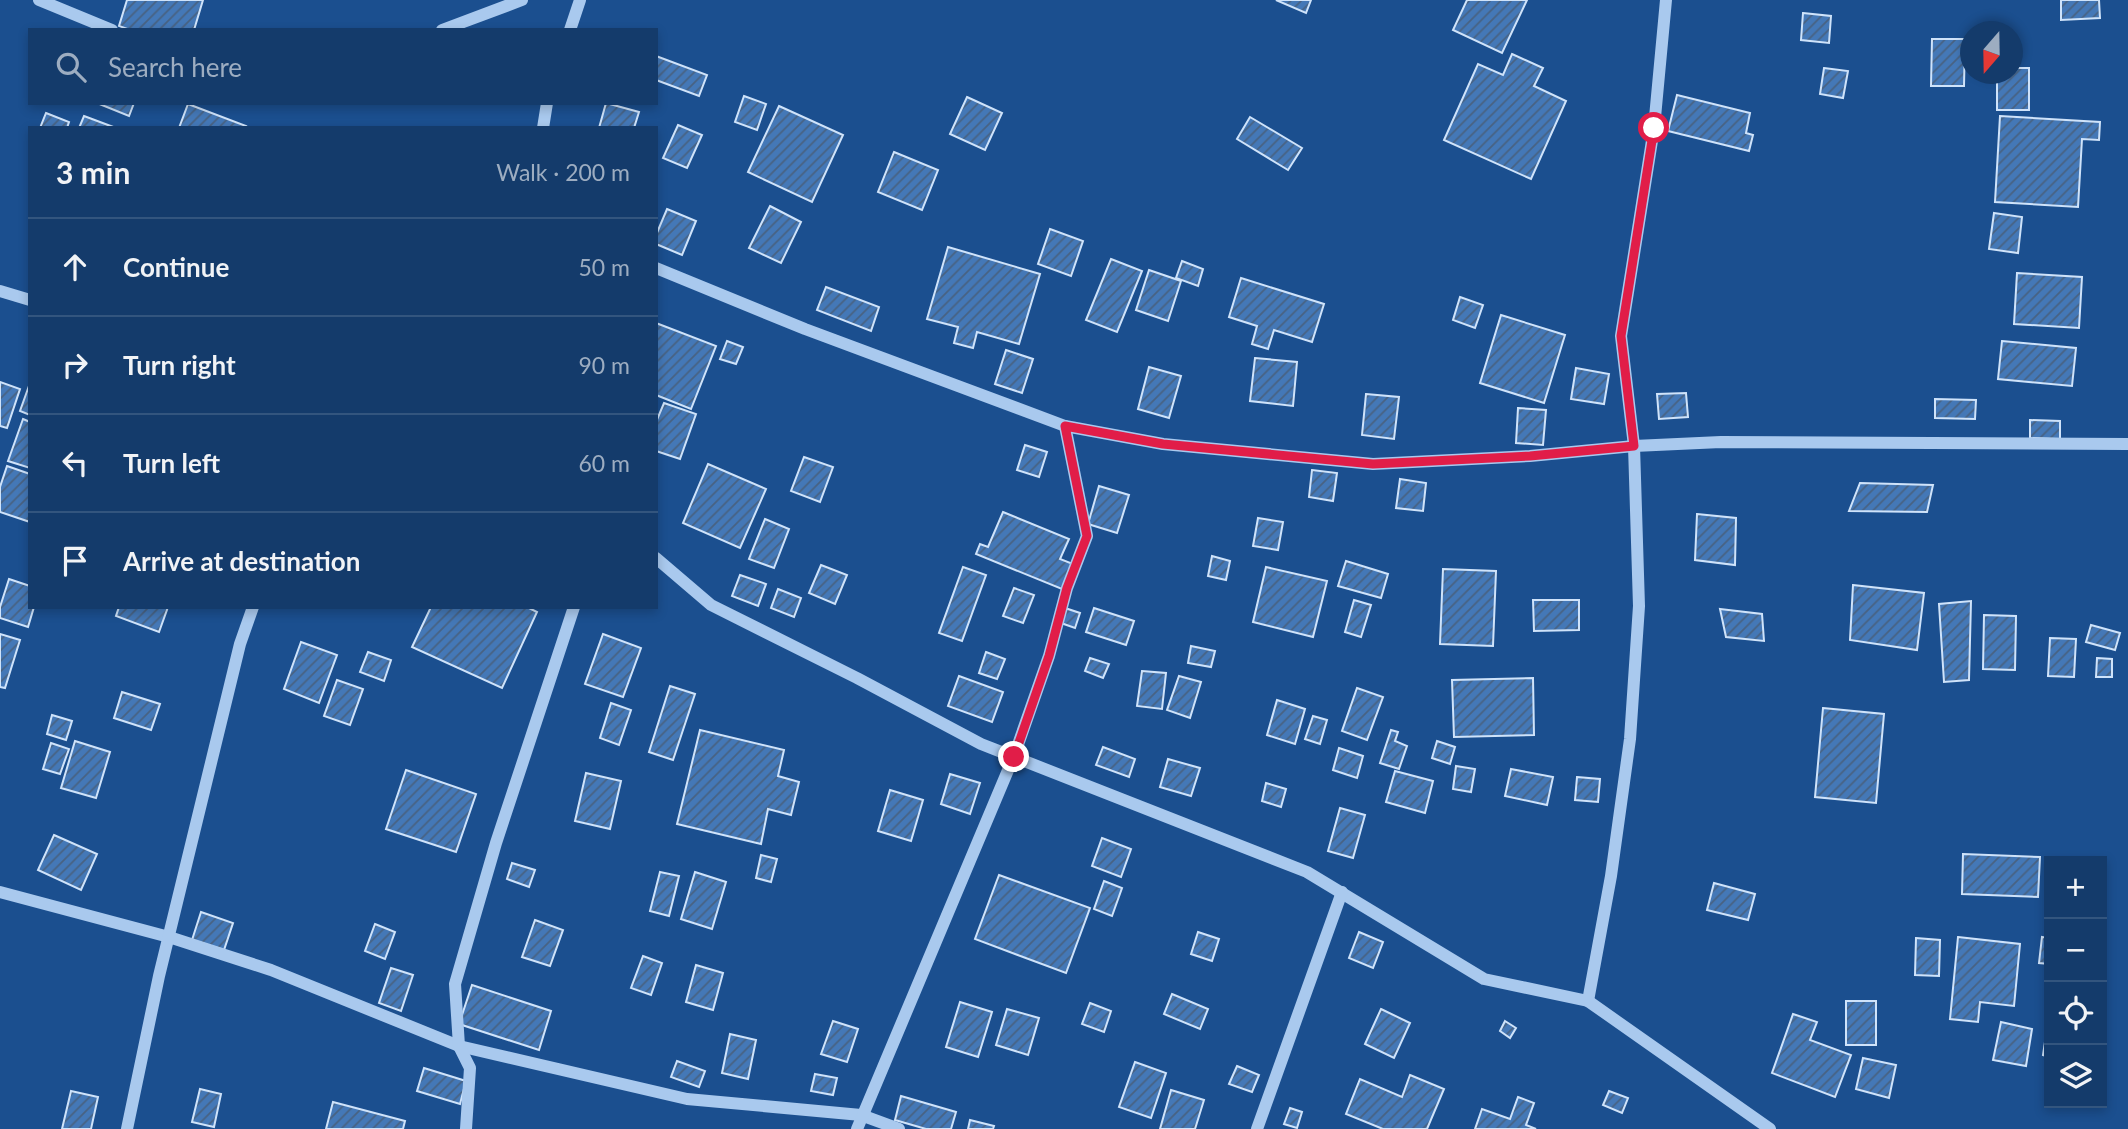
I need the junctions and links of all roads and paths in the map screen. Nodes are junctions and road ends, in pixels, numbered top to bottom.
1 (39, 0) edge
2 (522, 0) edge
3 (580, 0) edge
4 (1666, 0) edge
5 (107, 28) edge
6 (447, 28) edge
7 (571, 28) edge
8 (547, 105) edge
9 (543, 126) edge
10 (658, 269) edge
11 (0, 291) edge
12 (28, 299) edge
13 (1065, 426) junction
14 (2128, 444) edge
15 (1634, 446) junction
16 (658, 560) edge
17 (252, 609) edge
18 (573, 609) edge
19 (1014, 757) junction
20 (0, 892) edge
21 (1342, 892) junction
22 (169, 937) junction
23 (1588, 1001) junction
24 (459, 1046) junction
25 (862, 1115) junction
26 (1763, 1127) edge
27 (127, 1129) edge
28 (466, 1129) edge
29 (858, 1129) edge
30 (899, 1129) edge
31 (1257, 1129) edge

1 - 5 street
2 - 6 street
3 - 7 street
4 - 15 street
8 - 9 street
10 - 13 street
11 - 12 street
13 - 15 street
13 - 19 street
14 - 15 street
15 - 23 street
16 - 19 street
17 - 22 street
18 - 24 street
19 - 21 street
19 - 25 street
20 - 22 street
21 - 23 street
21 - 31 street
22 - 24 street
22 - 27 street
23 - 26 street
24 - 25 street
24 - 28 street
25 - 29 street
25 - 30 street

